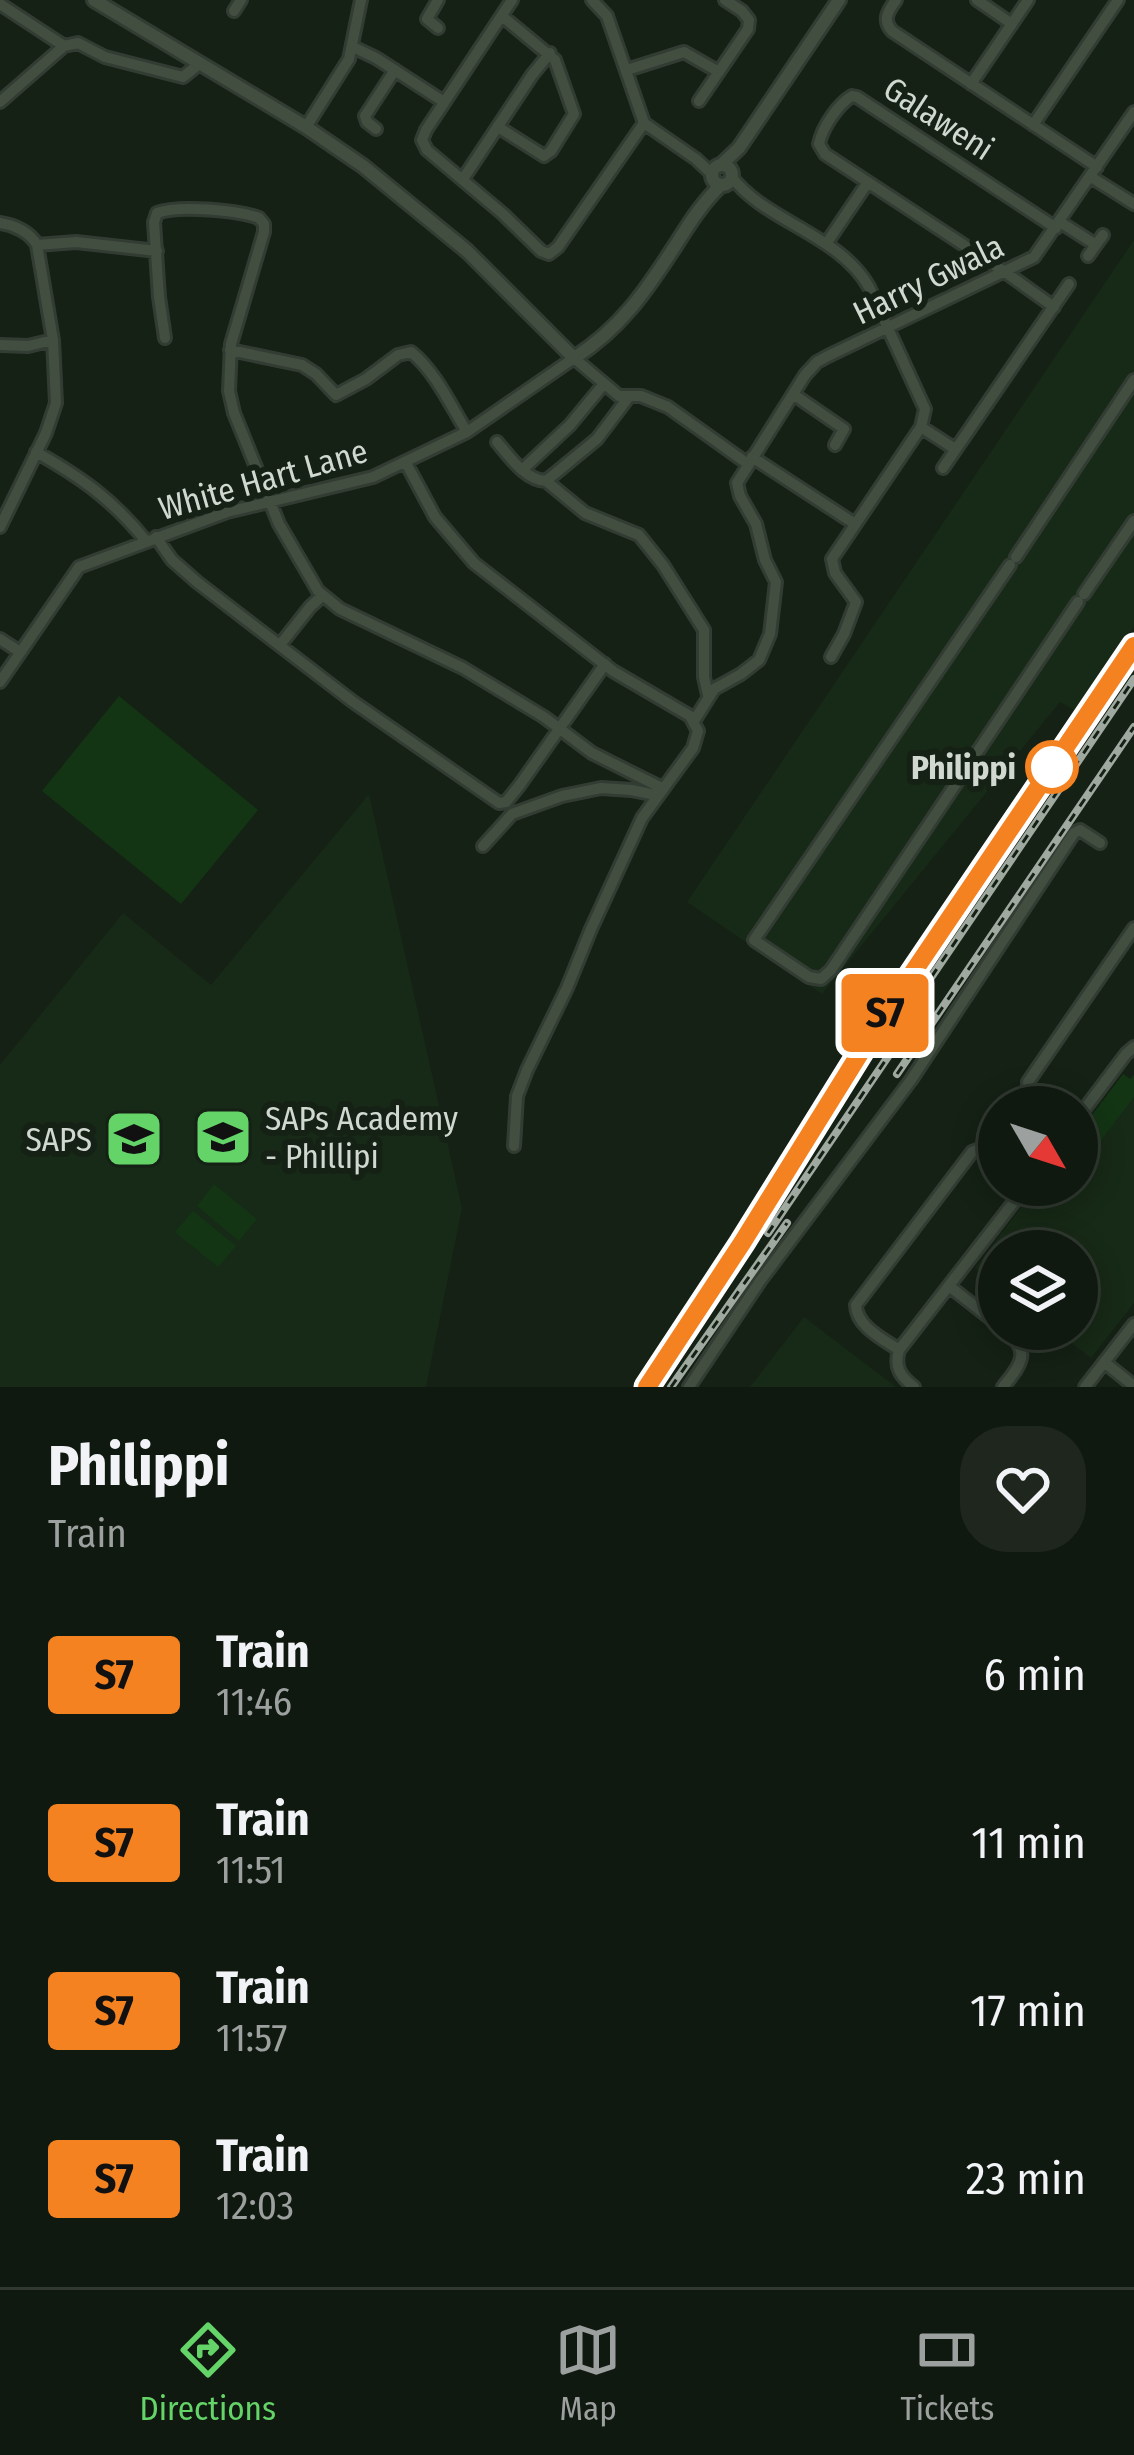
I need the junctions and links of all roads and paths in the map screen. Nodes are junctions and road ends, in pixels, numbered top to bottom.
1 (94, 0) edge
2 (361, 0) edge
3 (437, 0) edge
4 (512, 0) edge
5 (592, 0) edge
6 (725, 0) edge
7 (838, 0) edge
8 (896, 0) edge
9 (977, 0) edge
10 (1028, 0) edge
11 (1114, 1) edge
12 (0, 4) edge
13 (502, 16) junction
14 (1012, 23) junction
15 (437, 28) dead end
16 (64, 46) junction
17 (353, 47) junction
18 (550, 53) junction
19 (199, 64) junction
20 (395, 70) junction
21 (627, 70) junction
22 (719, 72) junction
23 (971, 84) junction
24 (699, 101) dead end
25 (0, 102) edge
26 (444, 102) junction
27 (1134, 112) edge
28 (644, 123) junction
29 (1033, 125) junction
30 (306, 127) junction
31 (498, 127) junction
32 (376, 129) dead end
33 (1120, 133) junction
34 (1134, 142) edge
35 (1094, 172) junction
36 (721, 175) junction
37 (463, 179) junction
38 (868, 182) junction
39 (1134, 204) edge
40 (0, 223) edge
41 (1058, 224) junction
42 (38, 244) junction
43 (826, 244) junction
44 (1096, 245) dead end
45 (157, 251) junction
46 (1005, 272) junction
47 (1070, 284) dead end
48 (1054, 307) junction
49 (888, 328) junction
50 (165, 338) dead end
51 (53, 340) junction
52 (0, 345) edge
53 (230, 350) junction
54 (574, 358) junction
55 (1134, 380) edge
56 (603, 385) junction
57 (793, 394) junction
58 (628, 398) junction
59 (921, 427) junction
60 (467, 432) junction
61 (497, 442) dead end
62 (835, 445) dead end
63 (956, 449) junction
64 (36, 452) junction
65 (750, 460) junction
66 (406, 463) junction
67 (943, 468) dead end
68 (522, 470) junction
69 (546, 481) junction
70 (270, 503) junction
71 (1134, 521) edge
72 (1, 522) edge
73 (854, 524) junction
74 (151, 539) junction
75 (322, 596) junction
76 (0, 639) edge
77 (280, 645) junction
78 (20, 652) junction
79 (831, 657) dead end
80 (605, 664) junction
81 (0, 682) edge
82 (708, 695) junction
83 (694, 721) junction
84 (560, 728) junction
85 (659, 792) junction
86 (499, 803) junction
87 (509, 816) junction
88 (1100, 843) dead end
89 (483, 846) dead end
90 (1134, 928) edge
91 (1121, 947) junction
92 (1134, 955) edge
93 (1134, 1048) edge
94 (1028, 1086) edge
95 (1098, 1091) edge
96 (514, 1146) dead end
97 (978, 1150) edge
98 (1011, 1206) edge
99 (949, 1286) junction
100 (978, 1308) edge
101 (1134, 1324) edge
102 (899, 1350) junction
103 (1020, 1350) edge
104 (1104, 1362) junction
105 (1134, 1386) edge
106 (688, 1387) edge
107 (914, 1387) edge
108 (1003, 1387) edge
109 (1085, 1387) edge

1 - 19 street
2 - 17 street
3 - 15 street
4 - 13 street
5 - 21 street
6 - 22 street
7 - 36 street
8 - 23 street
9 - 14 street
10 - 14 street
11 - 29 street
12 - 16 street
13 - 18 street
13 - 26 street
14 - 23 street
16 - 19 street
16 - 25 street
17 - 20 street
17 - 30 street
18 - 31 street
18 - 31 street
19 - 30 street
20 - 26 street
20 - 32 street
21 - 22 street
21 - 28 street
22 - 24 street
23 - 29 street
26 - 37 street
27 - 33 street, Harry Gwala
28 - 36 street
28 - 37 street
29 - 35 street
30 - 54 street
31 - 37 street
33 - 34 street
33 - 35 street, Harry Gwala
35 - 39 street
35 - 41 street, Harry Gwala
36 - 43 street
36 - 54 street
38 - 41 street, Galaweni
38 - 43 street
38 - 46 street, Galaweni
40 - 42 street
41 - 44 street
41 - 46 street, Harry Gwala
42 - 45 street
42 - 51 street
43 - 49 street
45 - 50 street
45 - 53 street
46 - 48 street, Galaweni
46 - 49 street, Harry Gwala
47 - 48 street
48 - 63 street
49 - 57 street, Harry Gwala
49 - 59 street
51 - 52 street
51 - 64 street
53 - 60 street
53 - 70 street
54 - 56 street
54 - 60 street, White Hart Lane
55 - 71 street
56 - 58 street
56 - 68 street
57 - 62 street
57 - 65 street, Harry Gwala
58 - 65 street
58 - 69 street
59 - 63 street
59 - 73 street
60 - 66 street, White Hart Lane
61 - 68 street
63 - 67 street
64 - 72 street
64 - 74 street
65 - 73 street
65 - 82 street, Harry Gwala
66 - 70 street, White Hart Lane
66 - 80 street
68 - 69 street
69 - 82 street
70 - 74 street, White Hart Lane
70 - 75 street
73 - 79 street
74 - 77 street
74 - 78 street, White Hart Lane
75 - 77 street
75 - 84 street
76 - 78 street
77 - 86 street
78 - 81 street, White Hart Lane
80 - 83 street
80 - 84 street
82 - 83 street
83 - 85 street
84 - 85 street
84 - 86 street
85 - 87 street
85 - 96 street
86 - 87 street
87 - 89 street
88 - 106 street
90 - 91 street
91 - 92 street
91 - 94 street
93 - 95 street
97 - 102 street
98 - 99 street
99 - 100 street
99 - 102 street
101 - 104 street
102 - 107 street
103 - 108 street
104 - 105 street
104 - 109 street

